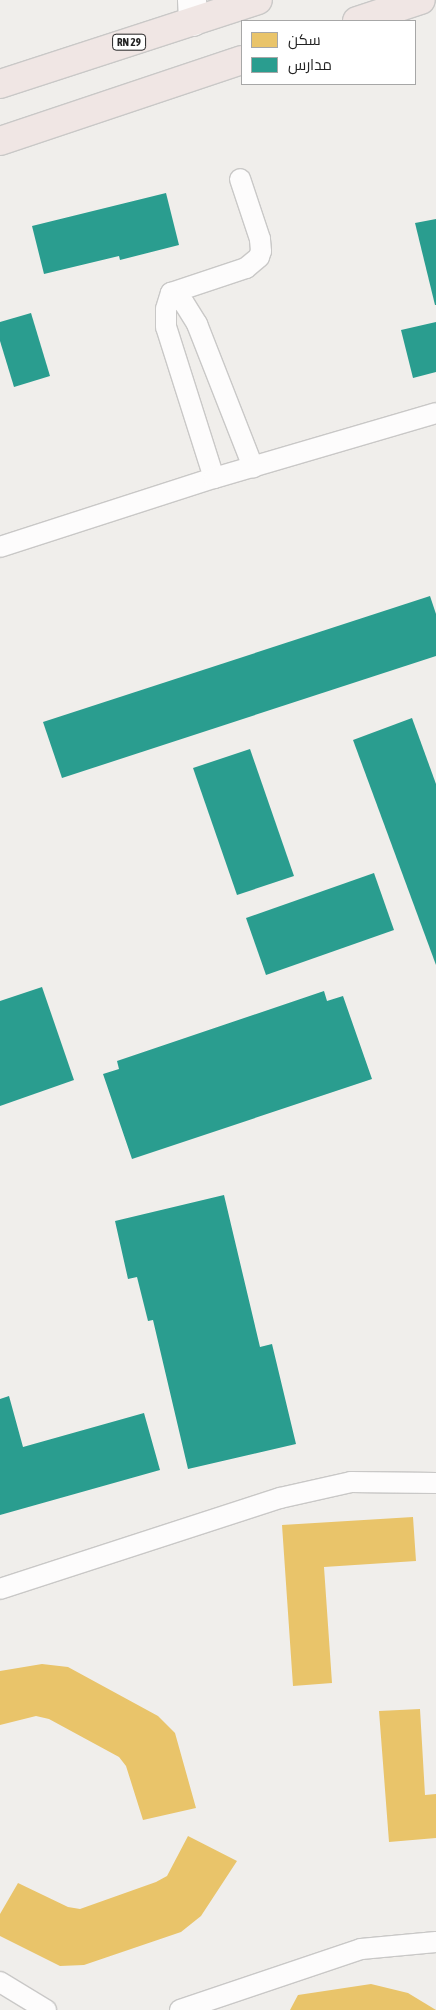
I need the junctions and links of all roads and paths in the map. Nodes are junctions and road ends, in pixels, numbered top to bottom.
1 (258, 0) edge
2 (421, 0) edge
3 (192, 11) edge
4 (360, 20) edge
5 (241, 60) edge
6 (0, 84) edge
7 (0, 141) edge
8 (240, 179) dead end
9 (171, 293) junction
10 (436, 414) edge
11 (253, 468) junction
12 (214, 478) junction
13 (0, 547) edge
14 (436, 1483) edge
15 (0, 1590) edge
16 (436, 1942) edge
17 (0, 1982) edge
18 (46, 2010) edge
19 (180, 2010) edge

1 - 3 highway, RN 29
2 - 4 highway
3 - 6 highway, RN 29
5 - 7 highway
8 - 9 lane
9 - 11 lane
9 - 12 lane
10 - 11 lane
11 - 12 lane
12 - 13 lane
14 - 15 lane
16 - 19 lane
17 - 18 lane

